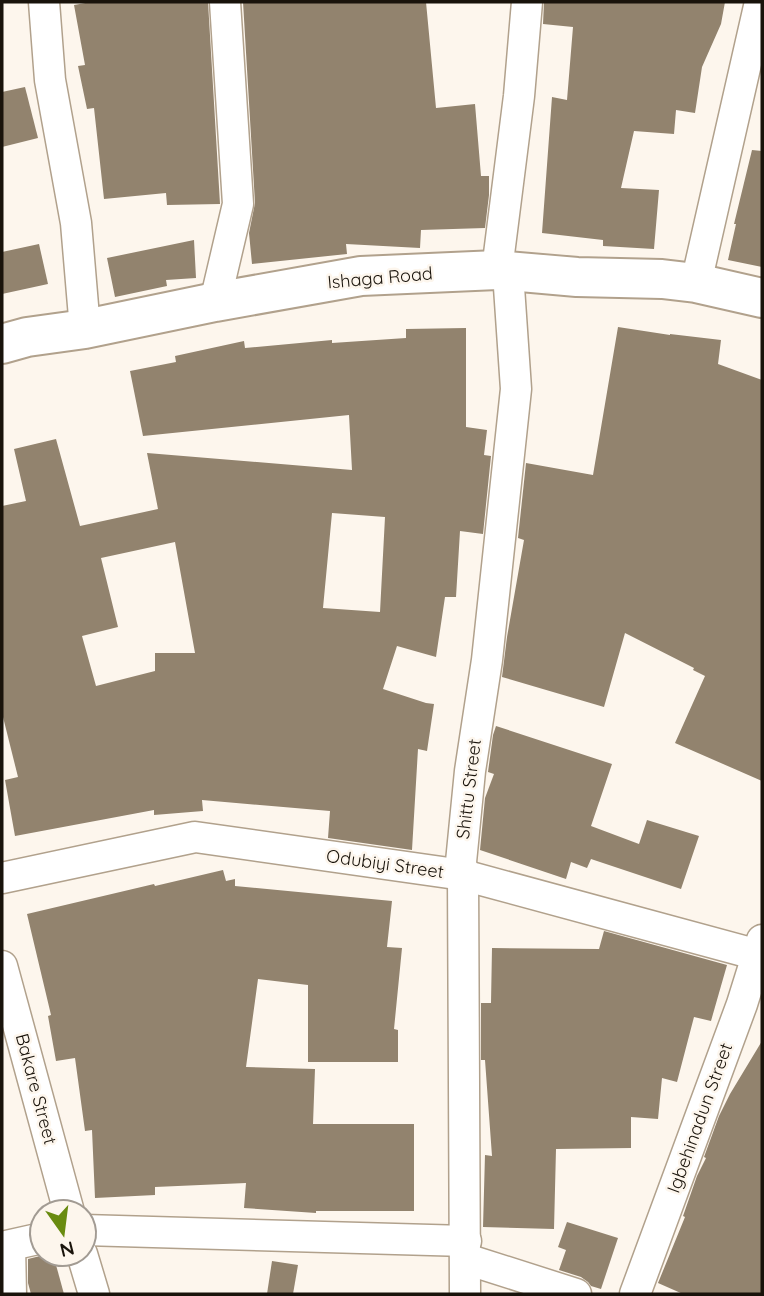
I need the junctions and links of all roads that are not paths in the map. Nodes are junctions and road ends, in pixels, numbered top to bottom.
1 (44, 2) edge
2 (225, 2) edge
3 (527, 2) edge
4 (760, 2) edge
5 (503, 278) junction
6 (696, 283) junction
7 (762, 298) edge
8 (215, 302) junction
9 (762, 310) edge
10 (85, 329) junction
11 (2, 344) edge
12 (2, 358) edge
13 (463, 875) junction
14 (2, 878) edge
15 (761, 950) edge
16 (2, 966) edge
17 (65, 1198) edge
18 (98, 1231) edge
19 (28, 1241) edge
20 (6, 1246) edge
21 (466, 1250) junction
22 (86, 1268) edge
23 (11, 1294) edge
24 (94, 1294) edge
25 (465, 1294) edge
26 (576, 1294) edge
27 (635, 1294) edge

1 - 10 street
2 - 8 street
3 - 5 street, Shittu Street
4 - 6 street
5 - 6 main road, Ishaga Road
5 - 8 main road, Ishaga Road
5 - 9 main road, Ishaga Road
5 - 12 main road, Ishaga Road
5 - 13 street, Shittu Street
6 - 7 main road, Ishaga Road
8 - 10 main road, Ishaga Road
10 - 11 main road, Ishaga Road
13 - 14 street, Odubiyi Street
13 - 15 street, Odubiyi Street
13 - 21 street, Shittu Street
15 - 27 street, Igbehinadun Street
16 - 17 street, Bakare Street
18 - 21 street
19 - 20 street
20 - 23 street
21 - 25 street, Shittu Street
21 - 26 street
22 - 24 street

